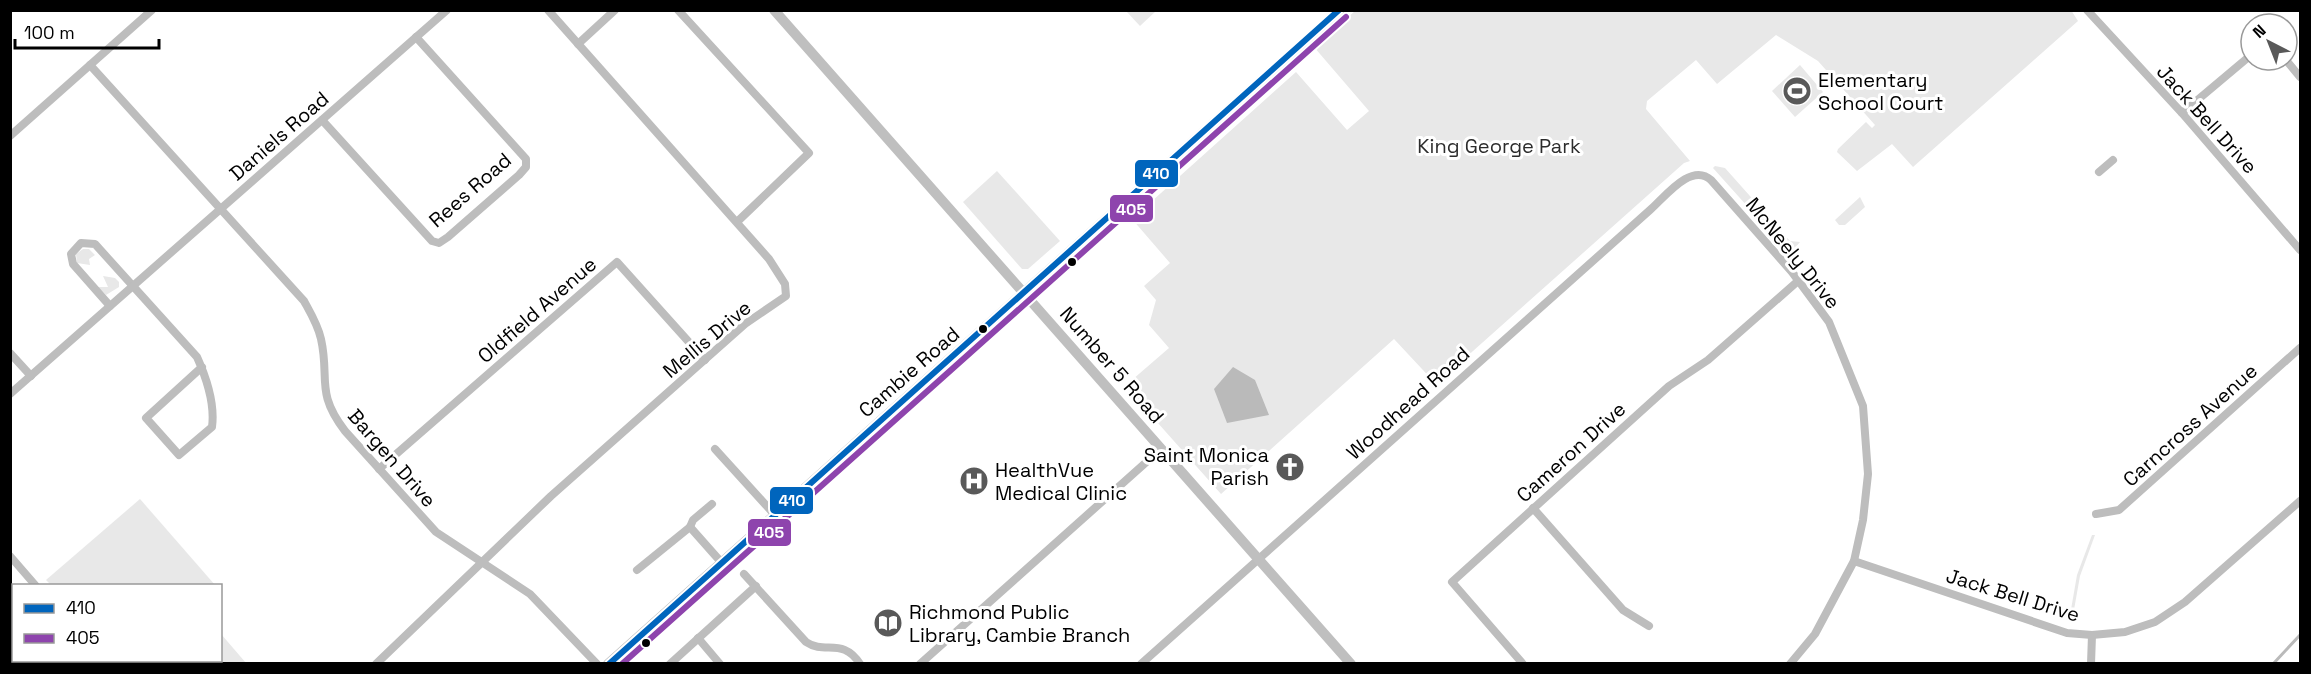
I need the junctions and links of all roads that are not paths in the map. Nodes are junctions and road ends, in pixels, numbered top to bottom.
1 (152, 10) edge
2 (447, 10) edge
3 (548, 10) edge
4 (615, 10) edge
5 (678, 10) edge
6 (774, 10) edge
7 (1340, 10) edge
8 (2087, 10) edge
9 (416, 37) junction
10 (578, 44) junction
11 (90, 65) junction
12 (2239, 65) edge
13 (2182, 113) junction
14 (322, 120) junction
15 (10, 136) edge
16 (2113, 160) dead end
17 (2099, 172) dead end
18 (1701, 174) joint
19 (222, 208) junction
20 (738, 221) junction
21 (2301, 250) edge
22 (1798, 281) junction
23 (133, 285) junction
24 (1026, 292) junction
25 (110, 306) junction
26 (2301, 348) edge
27 (10, 353) edge
28 (705, 360) junction
29 (202, 367) junction
30 (31, 376) junction
31 (10, 394) edge
32 (715, 449) dead end
33 (1161, 449) junction
34 (380, 469) junction
35 (2301, 501) edge
36 (712, 504) dead end
37 (1533, 508) junction
38 (774, 514) junction
39 (2096, 514) dead end
40 (690, 527) junction
41 (10, 556) edge
42 (1259, 558) junction
43 (1854, 561) junction
44 (481, 562) junction
45 (721, 562) junction
46 (637, 570) dead end
47 (744, 574) dead end
48 (35, 584) edge
49 (756, 586) junction
50 (1649, 626) dead end
51 (2092, 635) junction
52 (698, 638) junction
53 (376, 663) edge
54 (597, 663) edge
55 (608, 663) edge
56 (670, 663) edge
57 (720, 663) edge
58 (860, 663) edge
59 (920, 663) edge
60 (1141, 663) edge
61 (1351, 663) edge
62 (1523, 663) edge
63 (1790, 663) edge
64 (2091, 663) edge

1 - 11 street
2 - 9 street, Daniels Road
3 - 10 street, Mellis Drive
4 - 10 street
5 - 20 street
6 - 24 main road, Number 5 Road
7 - 24 main road, Cambie Road
8 - 13 street, Jack Bell Drive
9 - 14 street, Daniels Road
9 - 14 street, Rees Road
10 - 20 street, Mellis Drive
11 - 15 street
11 - 19 street, Bargen Drive
12 - 13 street
13 - 21 street, Jack Bell Drive
14 - 19 street, Daniels Road
16 - 17 street
18 - 22 street, McNeely Drive
18 - 42 street, Woodhead Road
19 - 23 street, Daniels Road
19 - 34 street, Bargen Drive
20 - 28 street, Mellis Drive
22 - 37 street, Cameron Drive
22 - 43 street, McNeely Drive
23 - 25 street, Daniels Road
23 - 25 street
23 - 29 street
24 - 33 main road, Number 5 Road
24 - 38 main road, Cambie Road
25 - 30 street, Daniels Road
26 - 39 street, Carncross Avenue
27 - 30 street
28 - 34 street, Oldfield Avenue
28 - 44 street, Mellis Drive
29 - 29 street
30 - 31 street, Daniels Road
32 - 38 street
33 - 42 main road, Number 5 Road
33 - 59 street
34 - 44 street, Bargen Drive
35 - 51 street, Jack Bell Drive
36 - 40 street
37 - 50 street
37 - 62 street, Cameron Drive
38 - 45 main road, Cambie Road
40 - 45 street
40 - 46 street
41 - 48 street
42 - 60 street, Woodhead Road
42 - 61 main road, Number 5 Road
43 - 51 street, Jack Bell Drive
43 - 63 street, McNeely Drive
44 - 53 street, Mellis Drive
44 - 54 street, Bargen Drive
45 - 55 main road, Cambie Road
47 - 49 street
49 - 52 street
49 - 58 street
51 - 64 street
52 - 56 street
52 - 57 street

